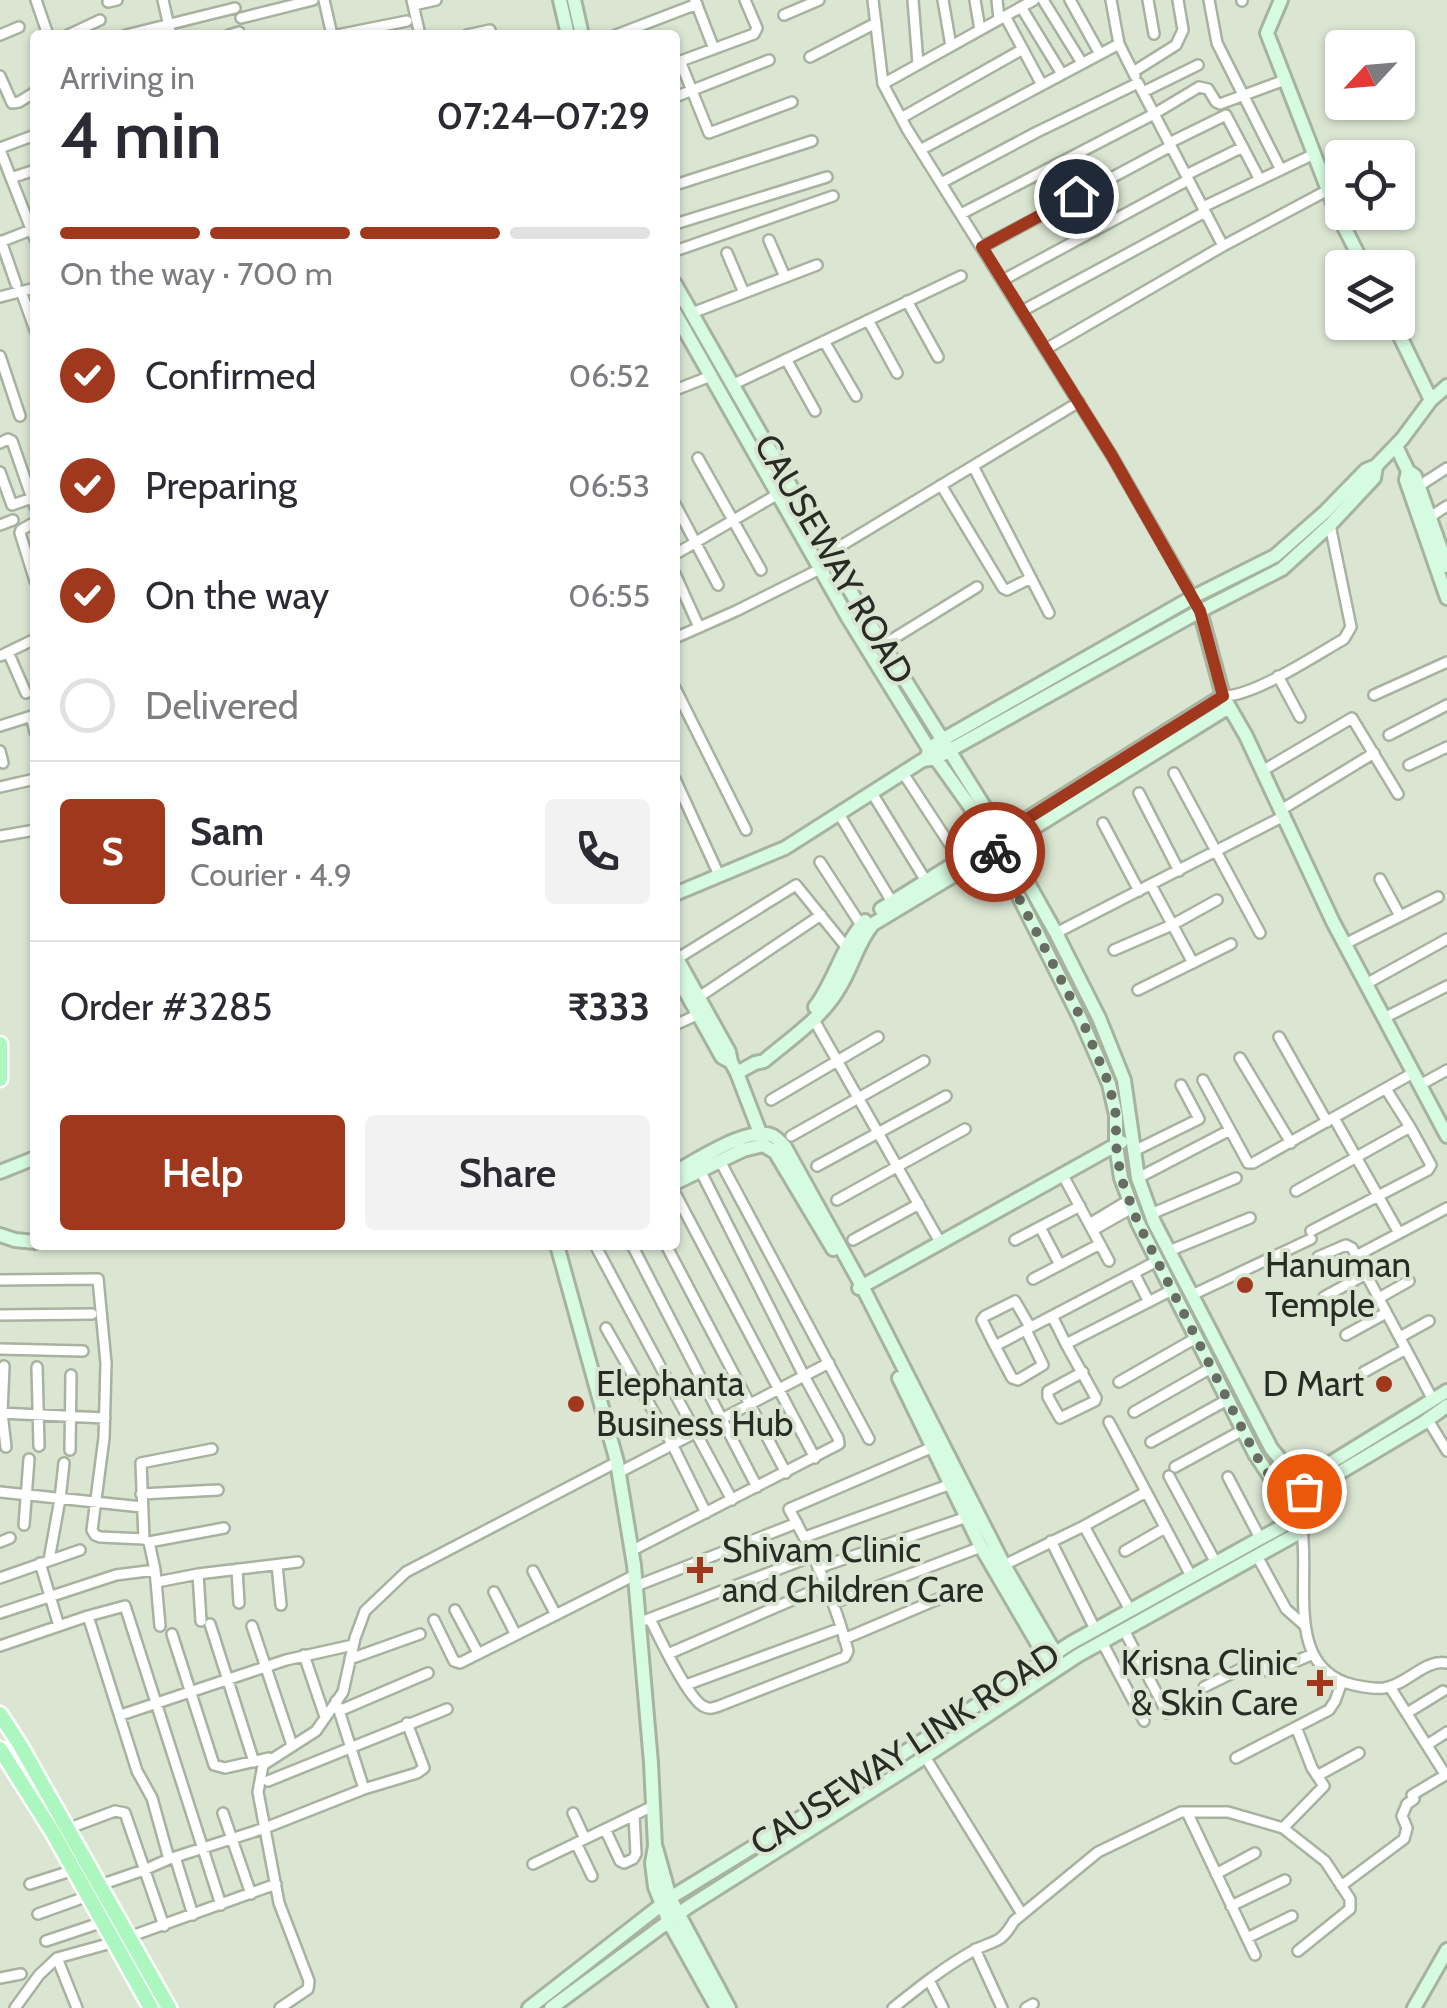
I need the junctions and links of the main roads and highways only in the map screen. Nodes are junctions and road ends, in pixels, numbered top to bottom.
1 (0, 1044) edge
2 (0, 1079) edge
3 (0, 1714) edge
4 (0, 1750) edge
5 (94, 1890) junction
6 (122, 1939) junction
7 (151, 2008) edge
8 (170, 2008) edge

1 - 2 main road
3 - 5 main road
4 - 5 main road
5 - 6 main road
5 - 6 main road
6 - 7 main road
6 - 8 main road

